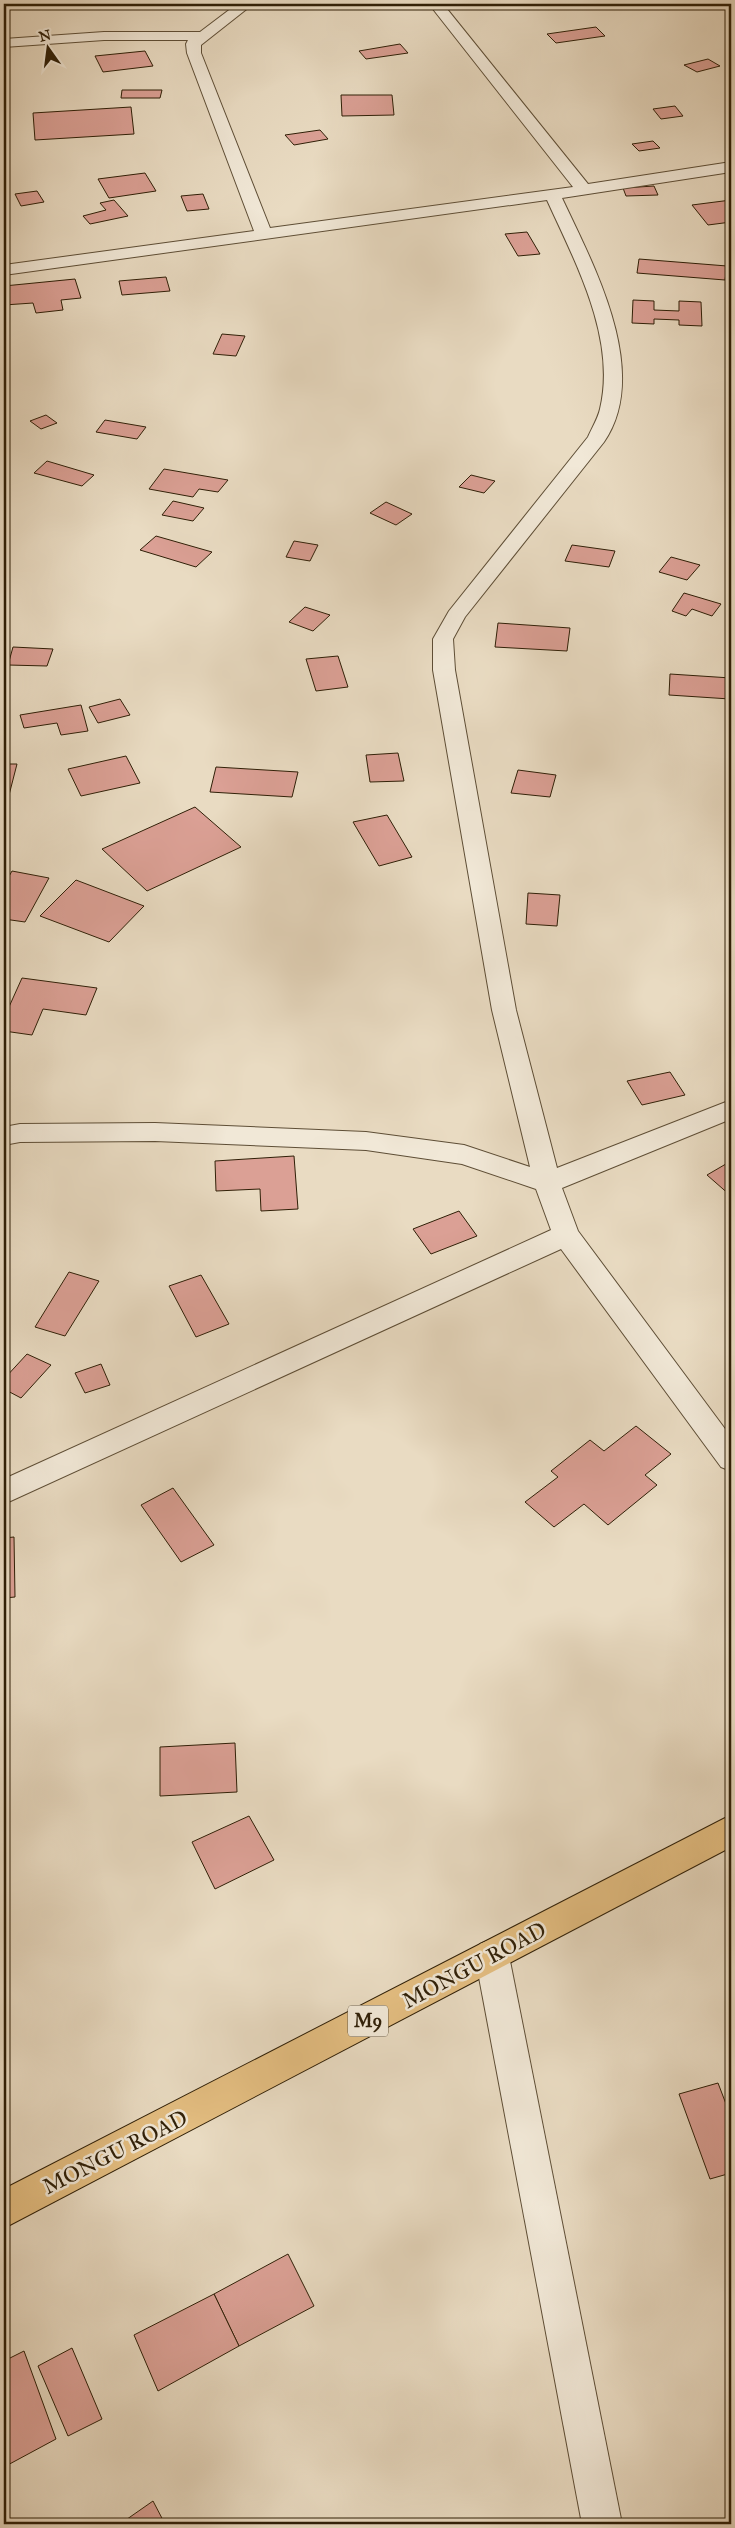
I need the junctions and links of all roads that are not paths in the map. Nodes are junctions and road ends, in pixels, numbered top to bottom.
1 (246, 4) edge
2 (436, 4) edge
3 (203, 36) junction
4 (4, 43) edge
5 (731, 167) edge
6 (584, 190) junction
7 (553, 196) junction
8 (264, 236) junction
9 (4, 270) edge
10 (731, 1109) edge
11 (4, 1136) edge
12 (547, 1183) junction
13 (566, 1235) junction
14 (731, 1458) edge
15 (4, 1492) edge
16 (731, 1830) edge
17 (492, 1956) junction
18 (4, 2209) edge
19 (602, 2524) edge

1 - 3 street
2 - 6 street
3 - 4 street
3 - 8 street
5 - 6 street
6 - 7 street
7 - 8 street
7 - 12 street
8 - 9 street
10 - 12 street
11 - 12 street
12 - 13 street
13 - 14 street
13 - 15 street
16 - 17 main road, MONGU ROAD / M9
17 - 18 main road, MONGU ROAD / M9
17 - 19 street

